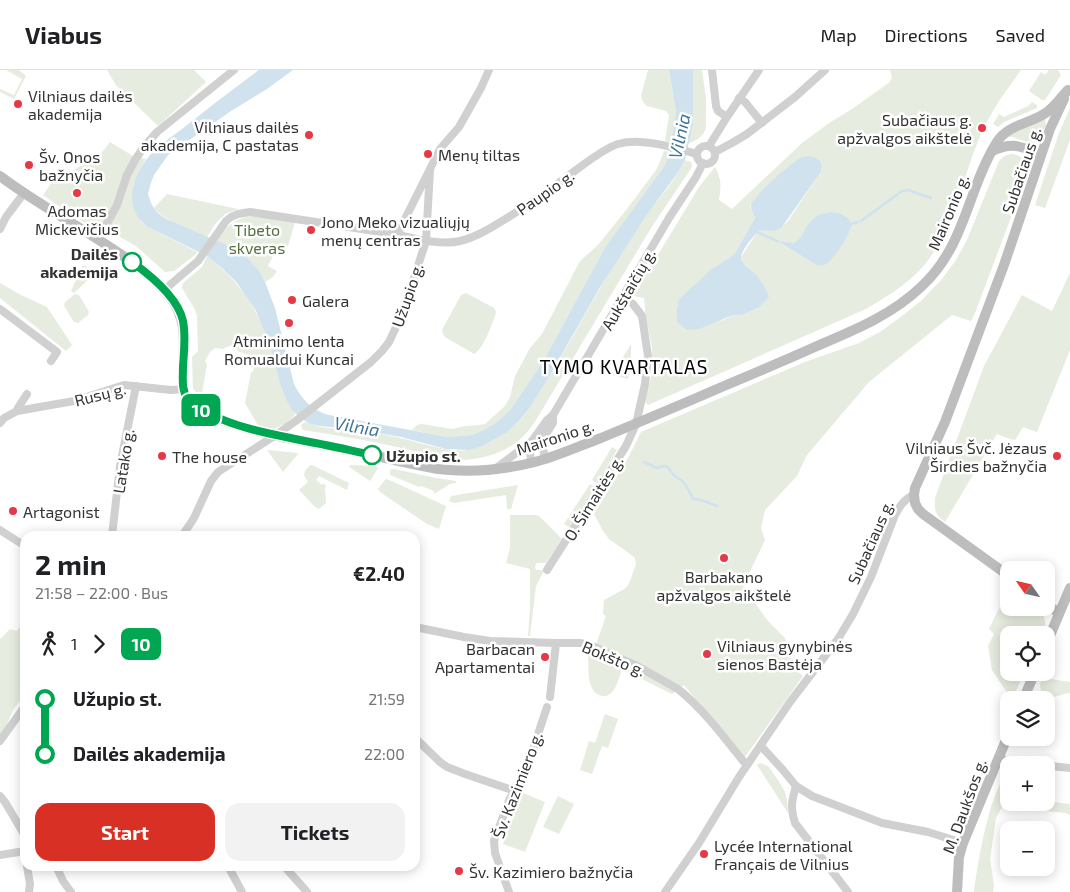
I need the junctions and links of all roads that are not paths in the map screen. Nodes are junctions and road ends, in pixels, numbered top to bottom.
1 (234, 70) edge
2 (489, 70) edge
3 (712, 70) edge
4 (759, 70) edge
5 (825, 70) edge
6 (1069, 88) edge
7 (740, 98) junction
8 (726, 117) junction
9 (762, 123) junction
10 (712, 149) junction
11 (992, 151) junction
12 (693, 153) junction
13 (1041, 154) junction
14 (703, 163) junction
15 (430, 170) junction
16 (0, 176) edge
17 (24, 193) junction
18 (3, 218) edge
19 (0, 229) edge
20 (396, 235) junction
21 (98, 240) junction
22 (426, 241) junction
23 (164, 290) junction
24 (623, 297) junction
25 (0, 309) edge
26 (51, 362) dead end
27 (136, 386) junction
28 (183, 389) junction
29 (27, 394) dead end
30 (17, 411) junction
31 (553, 415) junction
32 (0, 423) edge
33 (636, 424) junction
34 (276, 435) junction
35 (532, 441) junction
36 (544, 459) junction
37 (531, 462) junction
38 (495, 469) junction
39 (914, 494) junction
40 (0, 530) edge
41 (113, 531) edge
42 (185, 531) edge
43 (20, 543) edge
44 (547, 570) dead end
45 (1000, 570) edge
46 (1070, 588) edge
47 (1055, 610) edge
48 (1059, 613) junction
49 (1054, 626) edge
50 (420, 628) edge
51 (556, 644) junction
52 (550, 697) dead end
53 (547, 707) dead end
54 (20, 713) edge
55 (0, 741) edge
56 (420, 743) edge
57 (761, 746) junction
58 (1003, 746) edge
59 (998, 758) junction
60 (748, 764) junction
61 (1070, 768) edge
62 (796, 786) junction
63 (515, 791) junction
64 (0, 796) edge
65 (20, 828) edge
66 (963, 843) junction
67 (20, 853) edge
68 (0, 855) edge
69 (28, 871) edge
70 (58, 871) edge
71 (231, 871) edge
72 (288, 871) edge
73 (29, 892) edge
74 (71, 892) edge
75 (242, 892) edge
76 (307, 892) edge
77 (509, 892) edge
78 (665, 892) edge
79 (848, 892) edge
80 (957, 892) edge

1 - 21 street
2 - 15 street, Užupio g.
3 - 8 street
4 - 7 street, Aukštaičių g.
5 - 9 street
6 - 11 main road, Maironio g.
6 - 13 main road, Subačiaus g.
7 - 8 street, Aukštaičių g.
7 - 9 street
8 - 10 street, Aukštaičių g.
9 - 10 street
10 - 12 street, Aukštaičių g.
10 - 14 street, Aukštaičių g.
11 - 13 main road
11 - 33 main road, Maironio g.
12 - 14 street
12 - 22 street, Paupio g.
13 - 39 main road, Subačiaus g.
14 - 24 street, Aukštaičių g.
15 - 20 street, Užupio g.
15 - 22 street, Užupio g.
16 - 17 main road
17 - 18 street
17 - 21 main road
18 - 19 street
20 - 22 street, Užupio g.
20 - 23 street
21 - 23 main road
22 - 34 street, Užupio g.
23 - 28 main road
24 - 31 street, Aukštaičių g.
24 - 33 street, O. Šimaitės g.
25 - 26 street
27 - 28 street, Rusų g.
27 - 30 street, Rusų g.
27 - 41 street, Latako g.
28 - 34 main road, Maironio g.
29 - 30 street
30 - 32 street
31 - 35 street, Aukštaičių g.
31 - 36 street, Aukštaičių g.
33 - 36 main road, Maironio g.
33 - 44 street, O. Šimaitės g.
34 - 38 main road, Maironio g.
34 - 42 street
35 - 37 street
35 - 38 street, Aukštaičių g.
36 - 37 main road, Maironio g.
37 - 38 main road, Maironio g.
39 - 45 main road
39 - 57 street, Subačiaus g.
40 - 43 street
46 - 48 main road
47 - 48 main road
48 - 49 main road
50 - 51 street, Bokšto g.
51 - 52 street
51 - 60 street, Bokšto g.
53 - 63 street, Šv. Kazimiero g.
54 - 55 street
56 - 63 street
57 - 60 street, Subačiaus g.
57 - 62 street
58 - 59 main road, M. Daukšos g.
59 - 61 street
59 - 66 main road, M. Daukšos g.
60 - 78 street, Subačiaus g.
62 - 66 street
62 - 79 street
63 - 77 street, Šv. Kazimiero g.
64 - 65 street
66 - 80 main road, M. Daukšos g.
67 - 68 street
69 - 73 street
70 - 74 street
71 - 75 street
72 - 76 street

